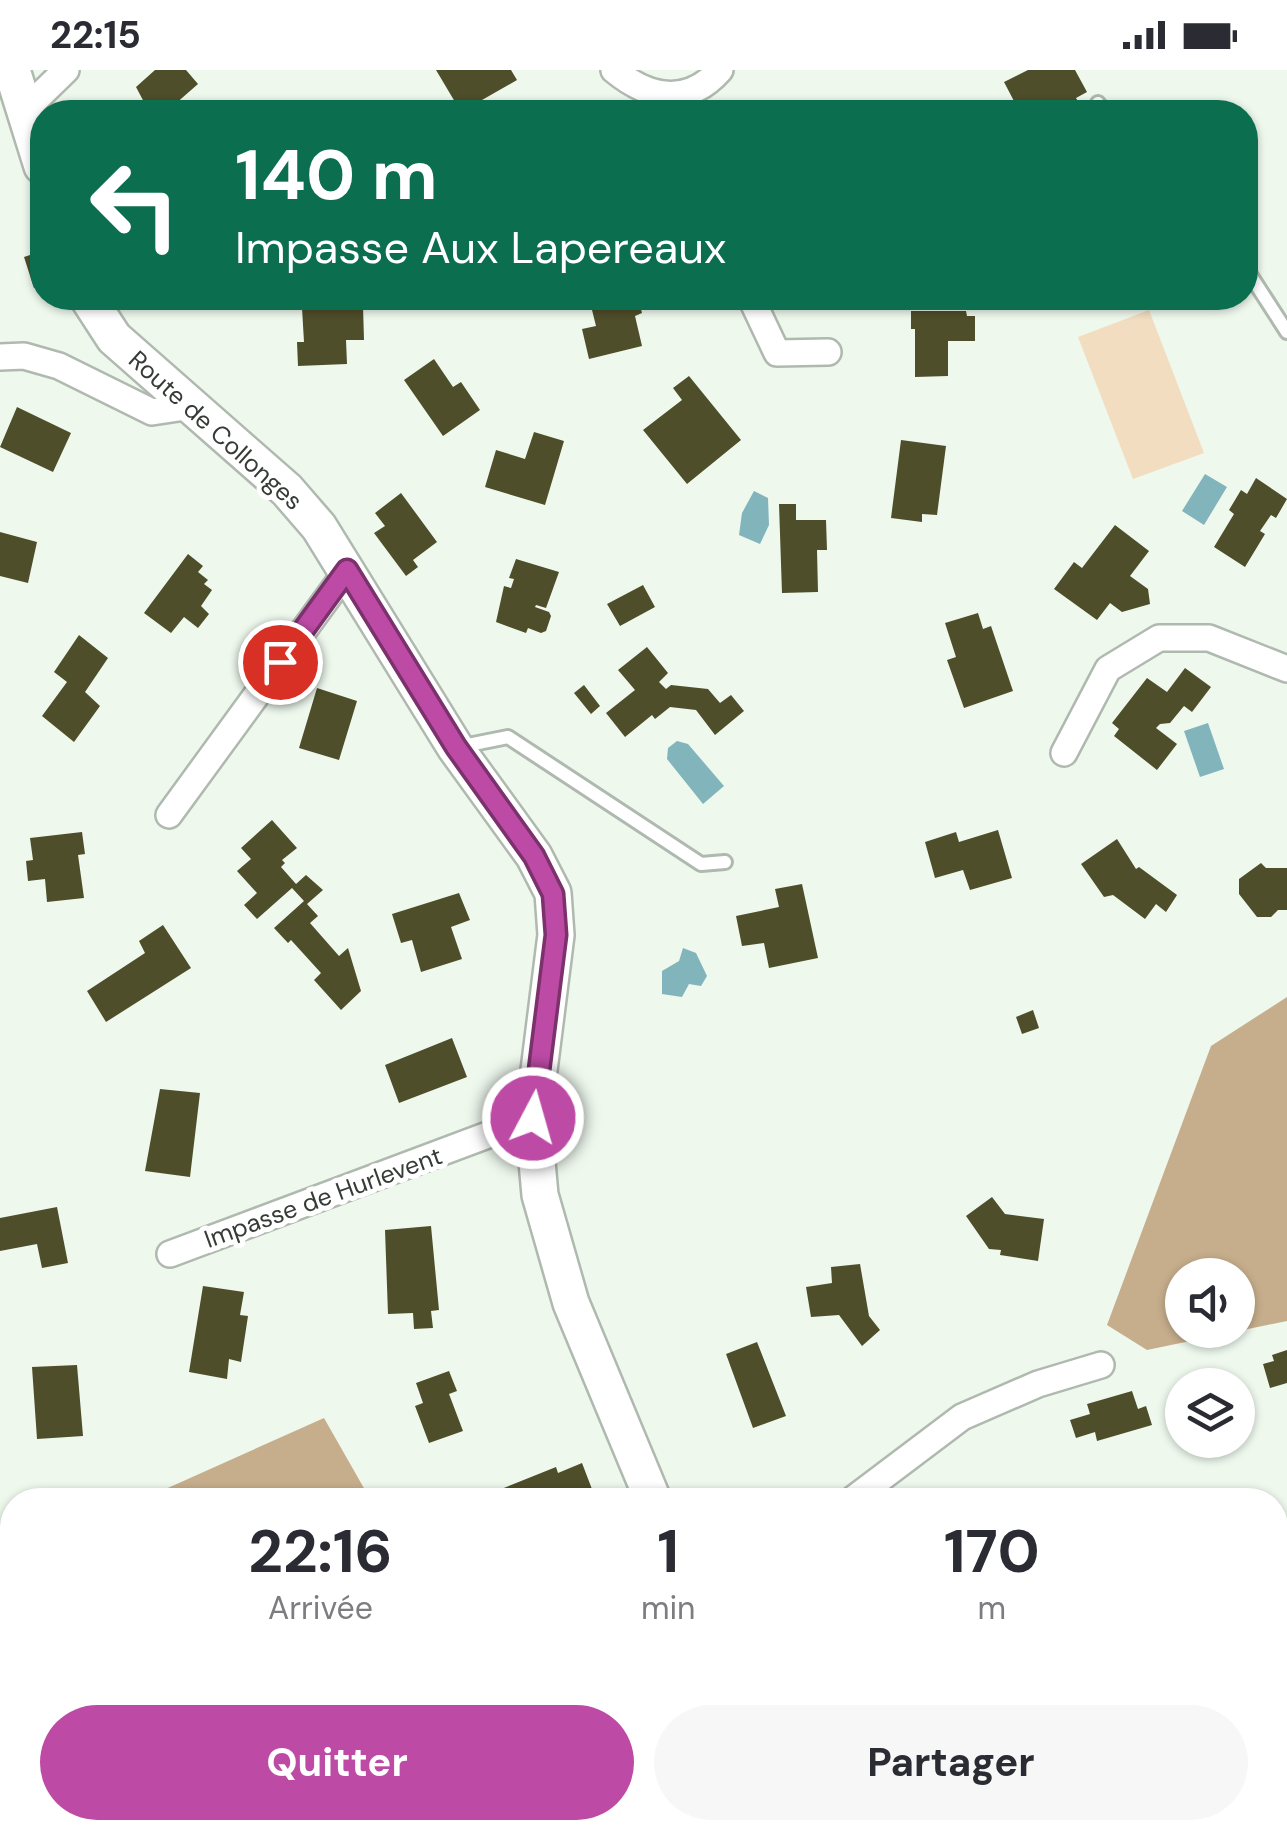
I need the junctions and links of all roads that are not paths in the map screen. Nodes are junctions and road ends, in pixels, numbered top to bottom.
1 (12, 70) edge
2 (66, 70) edge
3 (614, 70) edge
4 (720, 70) edge
5 (35, 100) edge
6 (660, 100) edge
7 (674, 100) edge
8 (30, 105) edge
9 (25, 110) junction
10 (30, 126) edge
11 (1258, 287) edge
12 (96, 310) edge
13 (757, 310) edge
14 (1287, 332) edge
15 (828, 352) dead end
16 (0, 357) edge
17 (192, 406) junction
18 (347, 570) junction
19 (1287, 669) edge
20 (456, 747) junction
21 (1064, 753) dead end
22 (169, 815) dead end
23 (724, 862) dead end
24 (533, 1118) junction
25 (170, 1254) dead end
26 (1102, 1365) dead end
27 (648, 1488) edge
28 (868, 1488) edge

1 - 9 main road
2 - 5 street
3 - 6 street
4 - 7 street
8 - 9 street
9 - 10 main road
11 - 14 lane
12 - 17 main road, Route de Collonges
13 - 15 street
16 - 17 street
17 - 18 main road, Route de Collonges
18 - 20 main road, Route de Collonges
18 - 22 street
19 - 21 street
20 - 23 lane
20 - 24 main road, Route de Collonges
24 - 25 street, Impasse de Hurlevent
24 - 27 main road, Route de Collonges
26 - 28 street

